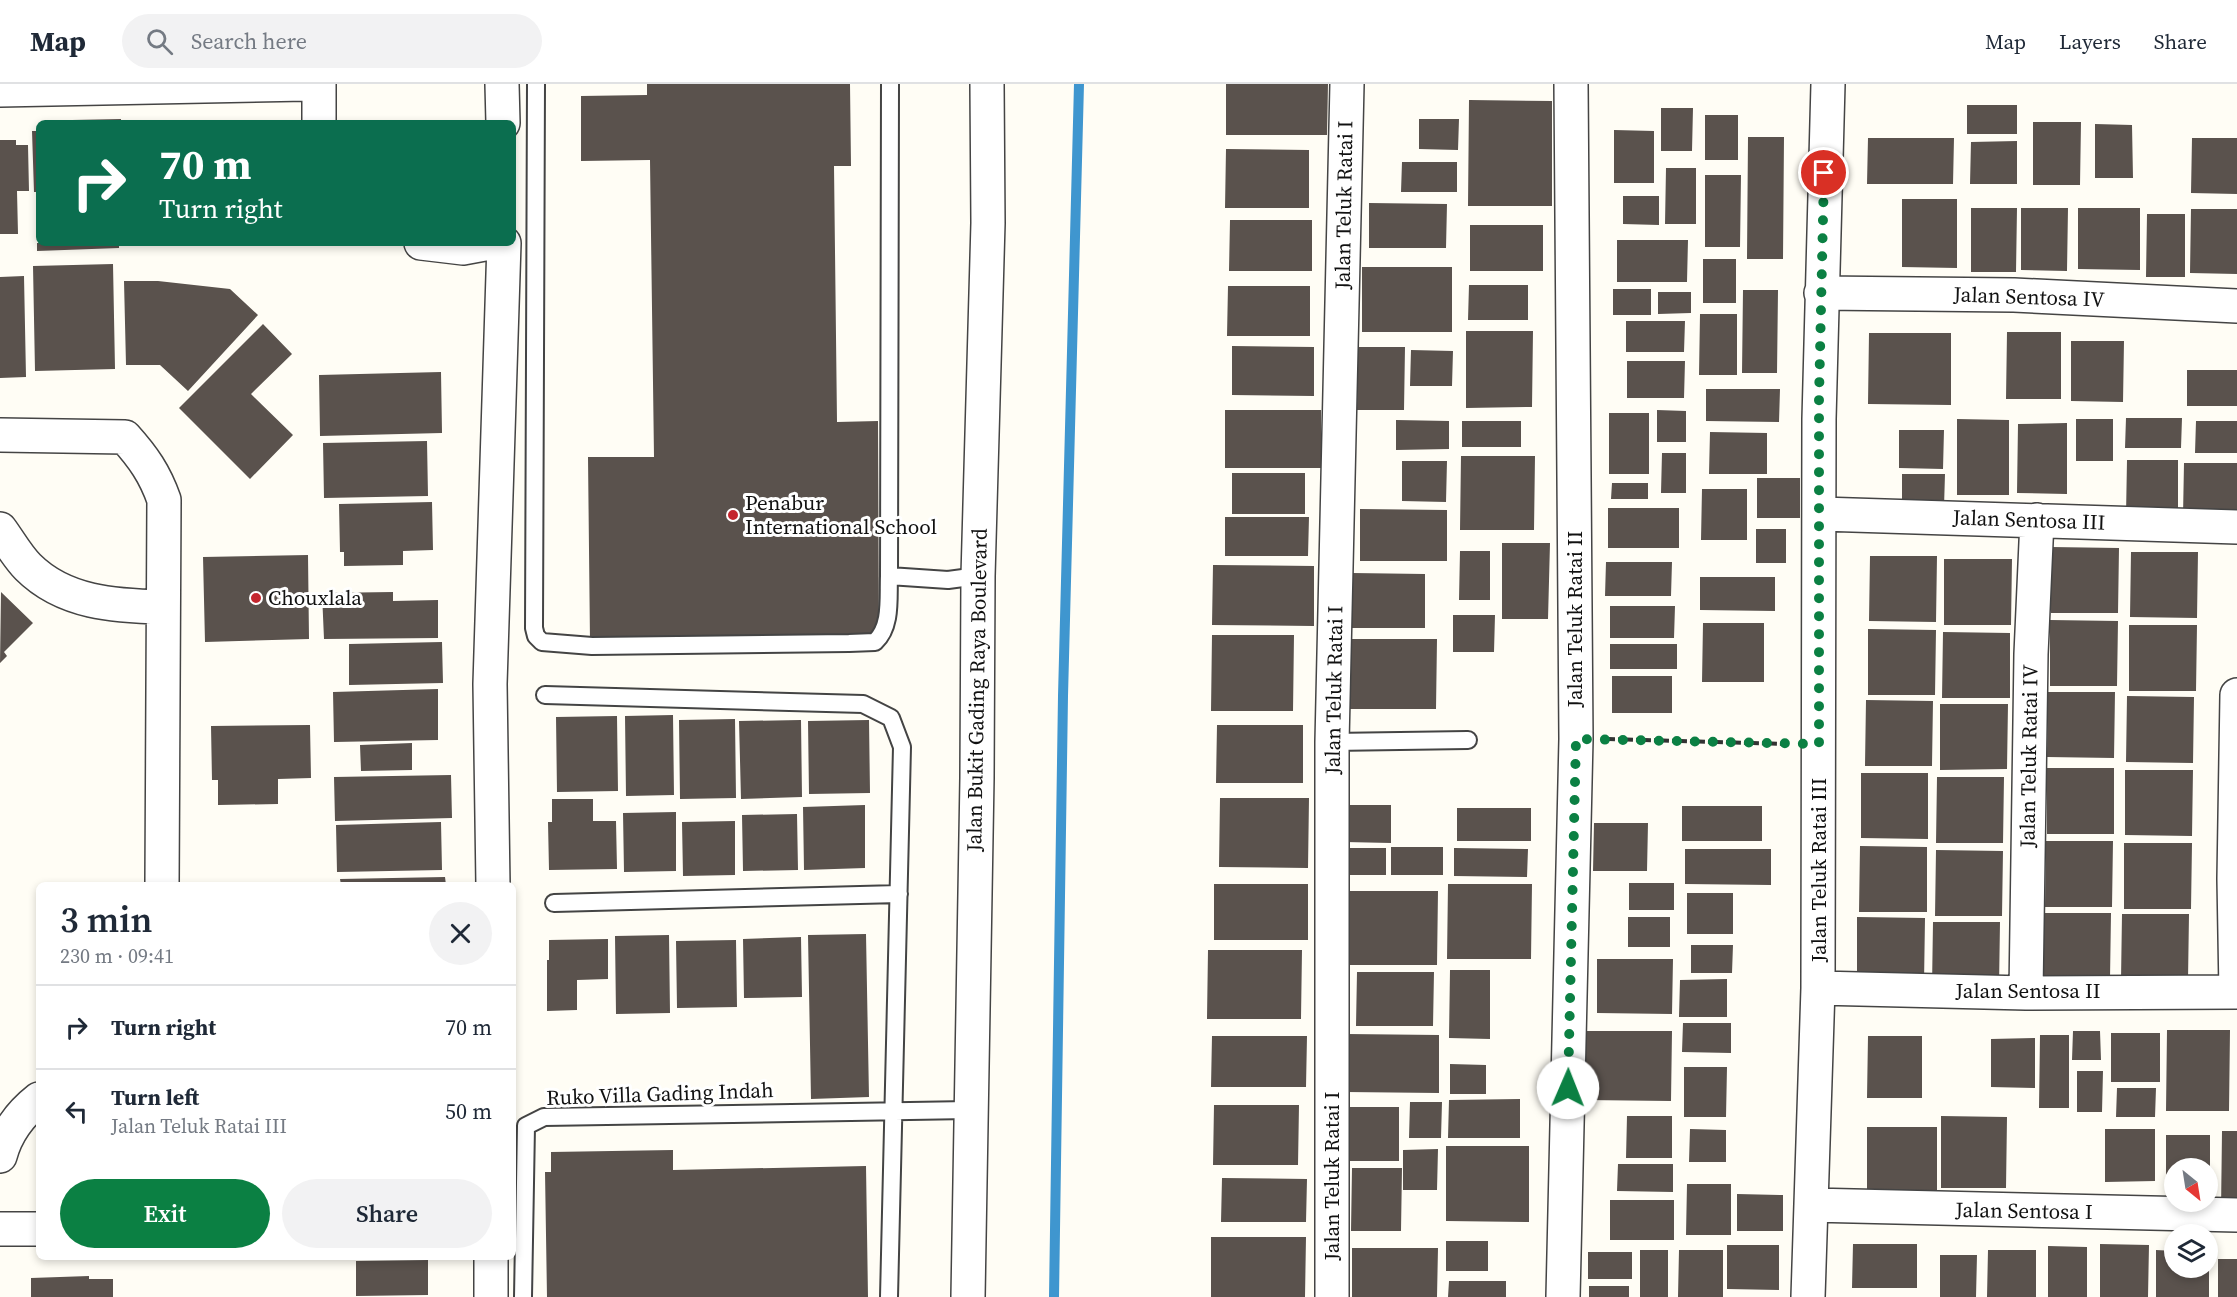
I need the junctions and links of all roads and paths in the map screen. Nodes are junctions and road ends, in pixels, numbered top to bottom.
1 (306, 84) edge
2 (320, 84) edge
3 (502, 84) edge
4 (536, 84) edge
5 (890, 84) edge
6 (987, 84) edge
7 (1347, 84) edge
8 (1571, 84) edge
9 (1828, 84) edge
10 (0, 90) edge
11 (319, 120) edge
12 (503, 120) edge
13 (446, 246) edge
14 (474, 246) edge
15 (504, 246) edge
16 (1821, 293) junction
17 (2237, 306) edge
18 (0, 435) edge
19 (1821, 514) junction
20 (2037, 519) junction
21 (2237, 527) edge
22 (0, 529) edge
23 (889, 576) junction
24 (978, 576) junction
25 (163, 607) junction
26 (545, 695) dead end
27 (2237, 695) edge
28 (1576, 739) junction
29 (1468, 740) dead end
30 (1332, 742) junction
31 (1819, 744) junction
32 (162, 882) edge
33 (493, 882) edge
34 (899, 894) junction
35 (554, 903) dead end
36 (1818, 988) junction
37 (2237, 992) edge
38 (2026, 993) junction
39 (36, 1101) edge
40 (969, 1110) junction
41 (894, 1111) junction
42 (0, 1156) edge
43 (1811, 1205) junction
44 (2237, 1215) edge
45 (0, 1229) edge
46 (36, 1229) edge
47 (491, 1260) edge
48 (491, 1297) edge
49 (523, 1297) edge
50 (889, 1297) edge
51 (968, 1297) edge
52 (1332, 1297) edge
53 (1563, 1297) edge
54 (1808, 1297) edge

1 - 10 street
2 - 11 street
3 - 12 street
4 - 23 lane
5 - 23 lane
6 - 24 street, Jalan Bukit Gading Raya Boulevard
7 - 30 street, Jalan Teluk Ratai I
8 - 28 street, Jalan Teluk Ratai II
9 - 16 street, Jalan Teluk Ratai III
13 - 14 street
15 - 33 street
16 - 17 street, Jalan Sentosa IV
16 - 19 street, Jalan Teluk Ratai III
18 - 25 street
19 - 20 street, Jalan Sentosa III
19 - 31 street, Jalan Teluk Ratai III
20 - 21 street, Jalan Sentosa III
20 - 38 street, Jalan Teluk Ratai IV
22 - 25 street
23 - 24 lane
24 - 40 street, Jalan Bukit Gading Raya Boulevard
25 - 32 street
26 - 34 lane
27 - 37 street
28 - 31 path
28 - 53 street, Jalan Teluk Ratai II
29 - 30 lane
30 - 52 street, Jalan Teluk Ratai I
31 - 36 street, Jalan Teluk Ratai III
34 - 35 lane
34 - 41 lane
36 - 38 street, Jalan Sentosa II
36 - 43 street, Jalan Teluk Ratai III
37 - 38 street, Jalan Sentosa II
39 - 42 street
40 - 41 lane, Ruko Villa Gading Indah
40 - 51 street, Jalan Bukit Gading Raya Boulevard
41 - 49 lane, Ruko Villa Gading Indah
41 - 50 lane
43 - 44 street, Jalan Sentosa I
43 - 54 street, Jalan Teluk Ratai III
45 - 46 street
47 - 48 street

